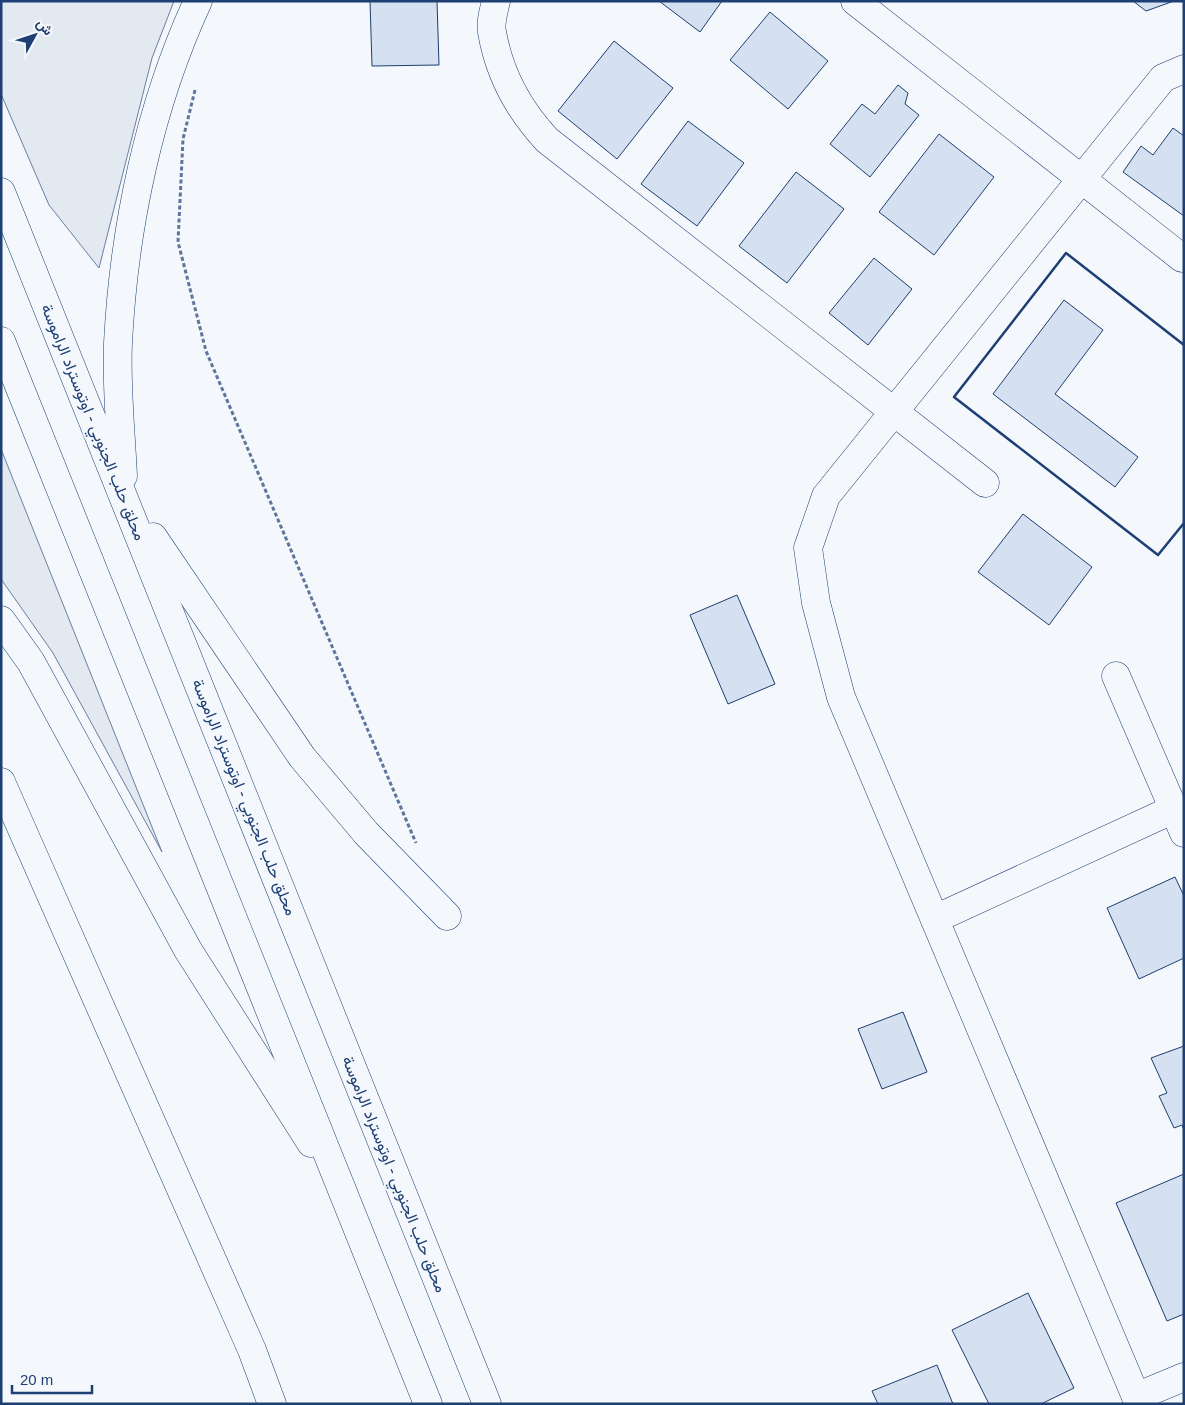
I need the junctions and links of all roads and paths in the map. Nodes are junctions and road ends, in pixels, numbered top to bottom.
1 (198, 1) edge
2 (496, 1) edge
3 (855, 1) edge
4 (1184, 69) edge
5 (196, 82) dead end
6 (1082, 179) junction
7 (1, 192) edge
8 (1182, 258) dead end
9 (1, 341) edge
10 (894, 411) junction
11 (985, 483) dead end
12 (124, 494) junction
13 (1, 620) edge
14 (1116, 676) dead end
15 (1, 782) edge
16 (1179, 821) edge
17 (420, 852) dead end
18 (447, 916) dead end
19 (935, 919) junction
20 (347, 1200) junction
21 (1184, 1377) edge
22 (1137, 1400) edge
23 (272, 1404) edge
24 (428, 1404) edge
25 (487, 1404) edge

1 - 12 main road
2 - 10 main road
3 - 6 main road
4 - 6 main road
5 - 17 path
6 - 8 main road
6 - 10 main road
7 - 12 main road, محلق حلب الجنوبي - اوتوستراد الراموسة
9 - 20 main road
10 - 11 main road
10 - 19 main road
12 - 18 main road
12 - 25 main road, محلق حلب الجنوبي - اوتوستراد الراموسة
13 - 20 main road
14 - 16 main road
15 - 23 main road
16 - 19 main road
19 - 22 main road
20 - 24 main road
21 - 22 main road

